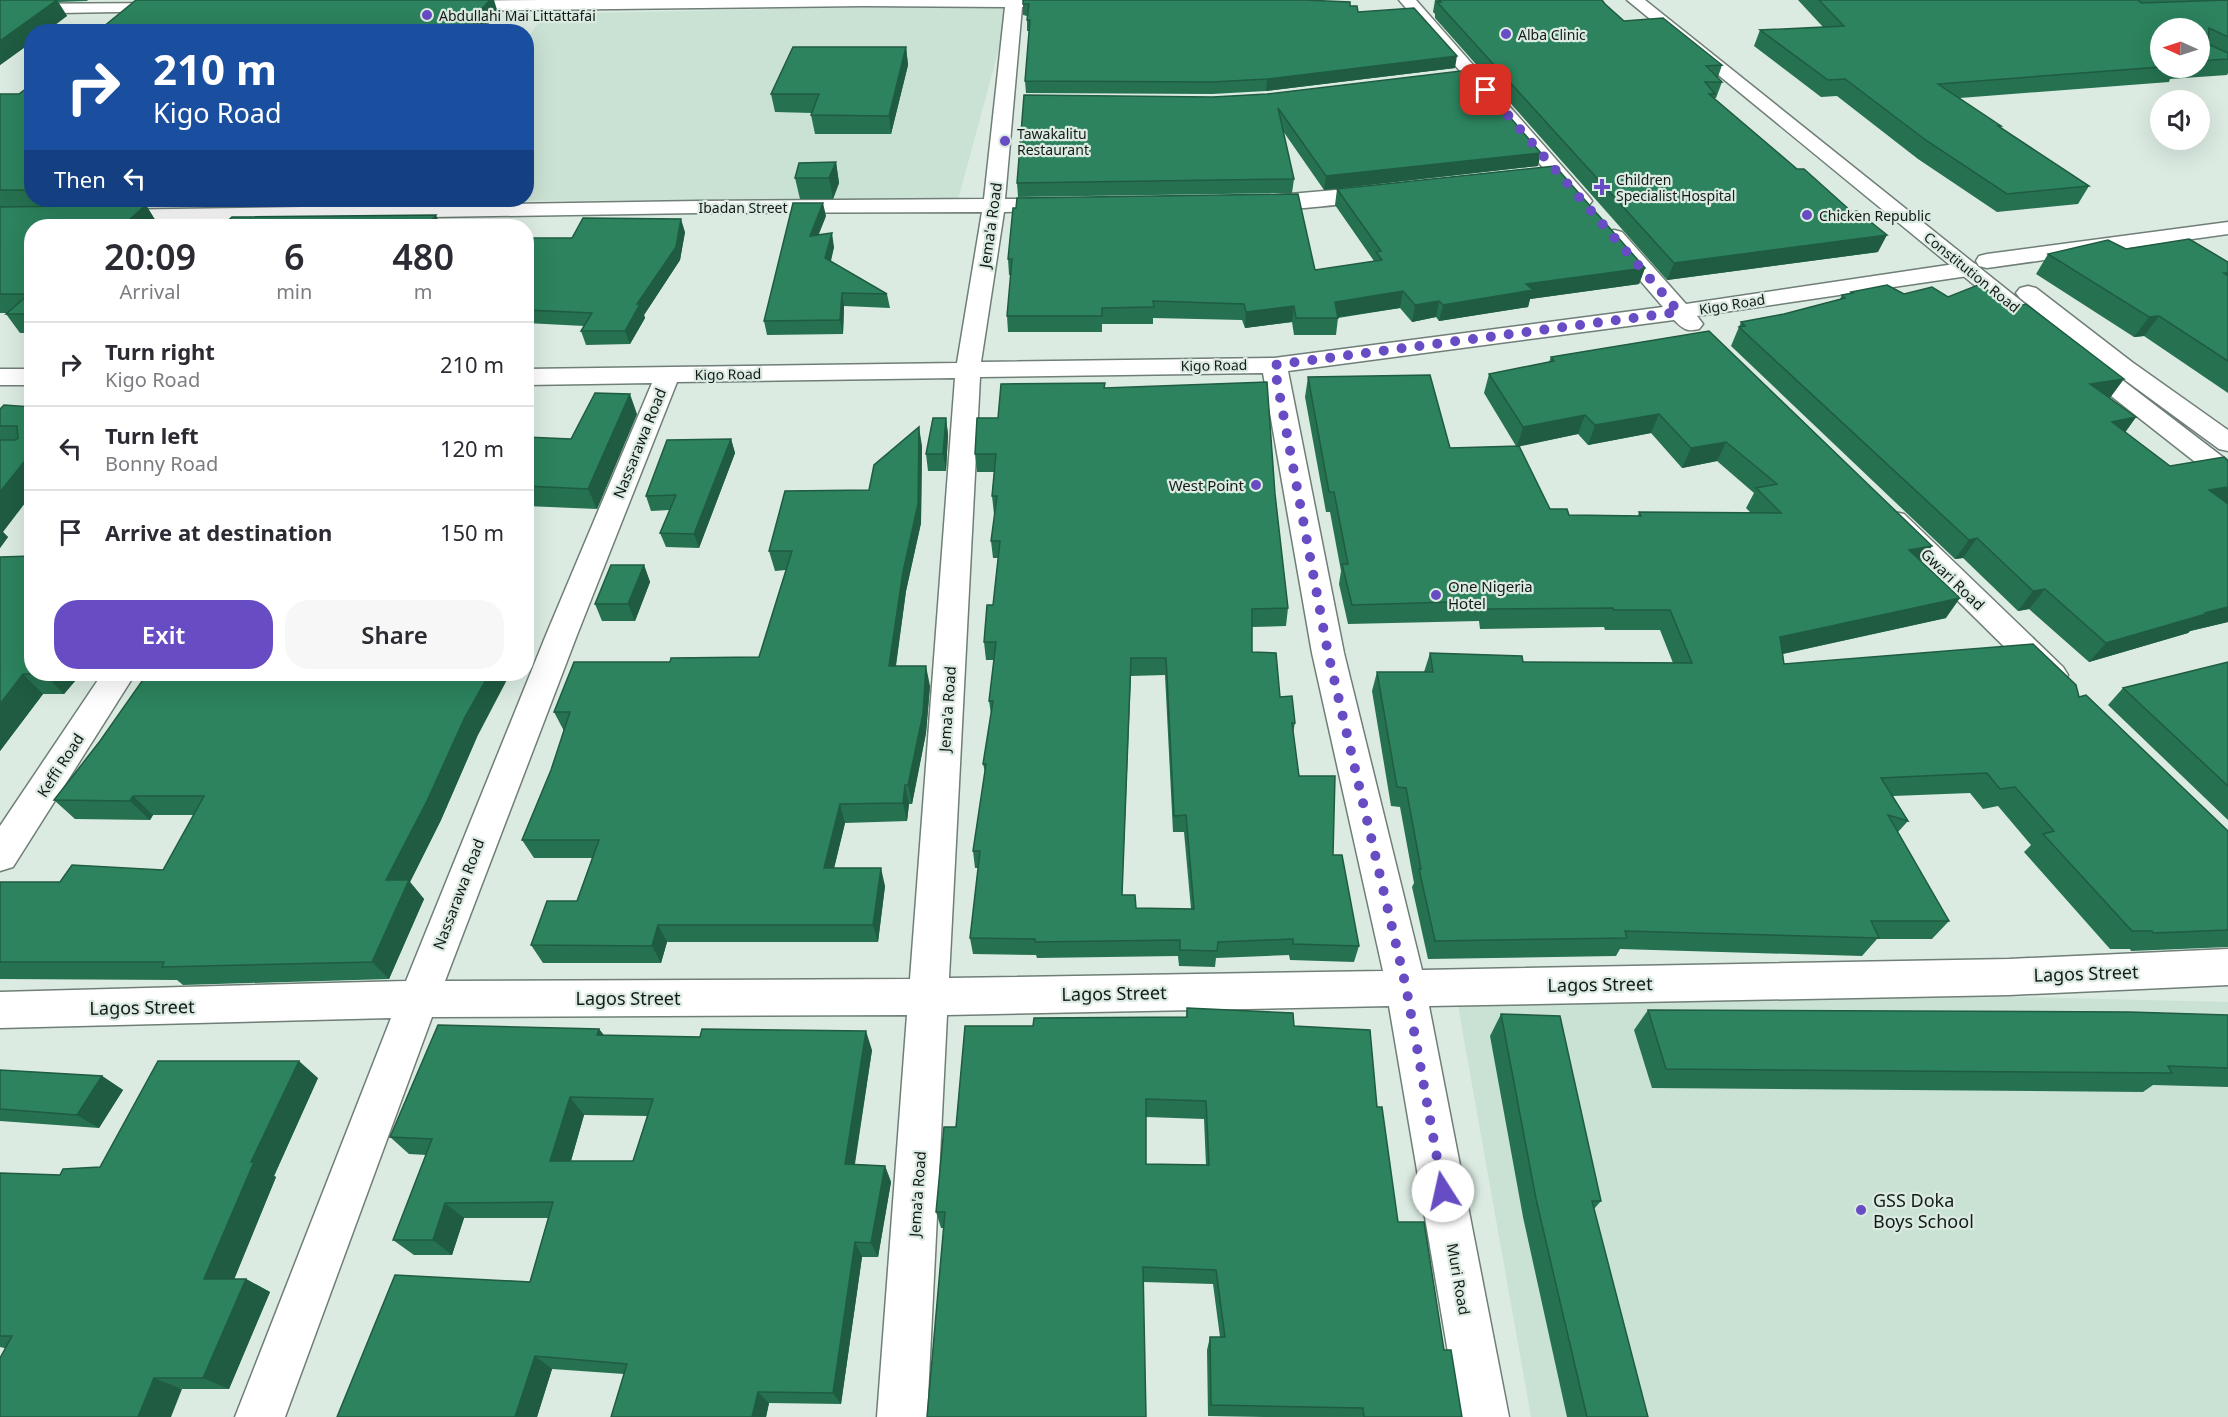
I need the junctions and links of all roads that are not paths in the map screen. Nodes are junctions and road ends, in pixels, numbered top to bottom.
1 (1407, 0) edge
2 (1635, 0) edge
3 (1658, 0) edge
4 (864, 1) edge
5 (676, 2) edge
6 (1014, 2) junction
7 (1049, 2) edge
8 (534, 5) junction
9 (439, 6) edge
10 (190, 8) edge
11 (0, 9) edge
12 (520, 23) dead end
13 (1472, 74) junction
14 (1449, 77) edge
15 (1557, 172) junction
16 (1533, 175) edge
17 (1404, 189) edge
18 (1239, 203) edge
19 (994, 205) junction
20 (1075, 205) edge
21 (369, 207) edge
22 (82, 216) edge
23 (2228, 228) edge
24 (1977, 265) junction
25 (1679, 312) junction
26 (1713, 345) edge
27 (1274, 365) junction
28 (968, 369) junction
29 (667, 376) junction
30 (0, 377) edge
31 (24, 377) edge
32 (534, 377) edge
33 (2228, 442) edge
34 (2228, 474) edge
35 (1876, 504) edge
36 (114, 681) edge
37 (2073, 696) edge
38 (0, 856) edge
39 (2228, 967) edge
40 (1406, 987) junction
41 (930, 997) junction
42 (417, 999) junction
43 (0, 1010) edge
44 (260, 1417) edge
45 (902, 1417) edge
46 (1484, 1417) edge

1 - 13 street
2 - 24 street, Constitution Road
3 - 24 street, Constitution Road
4 - 5 street
4 - 6 street
5 - 8 street
6 - 7 street
6 - 19 street, Jema'a Road
8 - 9 street
8 - 12 street
10 - 11 street
13 - 14 street
13 - 15 street
15 - 16 street
15 - 25 street
17 - 18 street
19 - 20 street, Ibadan Street
19 - 21 street, Ibadan Street
19 - 28 street, Jema'a Road
21 - 22 street, Ibadan Street
23 - 24 street, Kigo Road
24 - 25 street, Kigo Road
24 - 33 street, Constitution Road
24 - 34 street, Constitution Road
25 - 26 street
25 - 27 street, Kigo Road
27 - 28 street, Kigo Road
27 - 40 street, Muri Road
28 - 29 street, Kigo Road
28 - 41 street, Jema'a Road
29 - 32 street, Kigo Road
29 - 42 street, Nassarawa Road
30 - 31 street
35 - 37 street, Gwari Road
36 - 38 street, Keffi Road
39 - 40 street, Lagos Street
40 - 41 street, Lagos Street
40 - 46 street, Muri Road
41 - 42 street, Lagos Street
41 - 45 street, Jema'a Road
42 - 43 street, Lagos Street
42 - 44 street, Nassarawa Road

